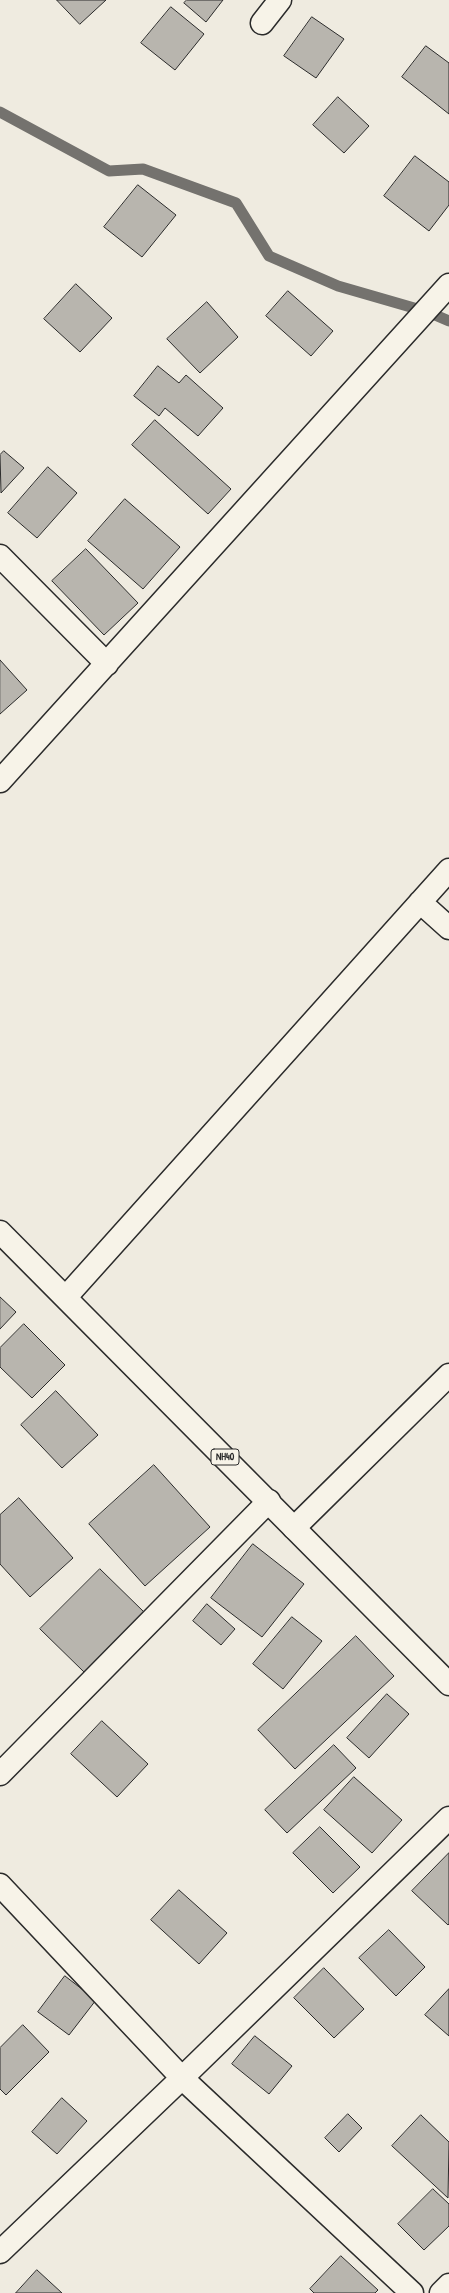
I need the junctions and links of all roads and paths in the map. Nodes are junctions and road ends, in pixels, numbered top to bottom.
1 (280, 0) edge
2 (262, 23) dead end
3 (449, 285) edge
4 (0, 556) edge
5 (107, 664) junction
6 (0, 781) edge
7 (449, 870) edge
8 (420, 902) junction
9 (449, 928) edge
10 (0, 1232) edge
11 (66, 1297) junction
12 (449, 1375) edge
13 (268, 1501) junction
14 (294, 1528) junction
15 (449, 1684) edge
16 (0, 1774) edge
17 (449, 1818) edge
18 (0, 1885) edge
19 (182, 2078) junction
20 (0, 2252) edge
21 (449, 2285) edge
22 (412, 2293) edge
23 (440, 2293) edge

1 - 2 main road
3 - 5 main road
4 - 5 main road
5 - 6 main road
7 - 8 main road
8 - 9 main road
8 - 11 main road
10 - 11 main road, NH40
11 - 13 main road, NH40
12 - 14 main road
13 - 14 main road, NH40
13 - 16 main road
14 - 15 main road, NH40
17 - 19 main road
18 - 19 main road
19 - 20 main road
19 - 22 main road
21 - 23 main road

